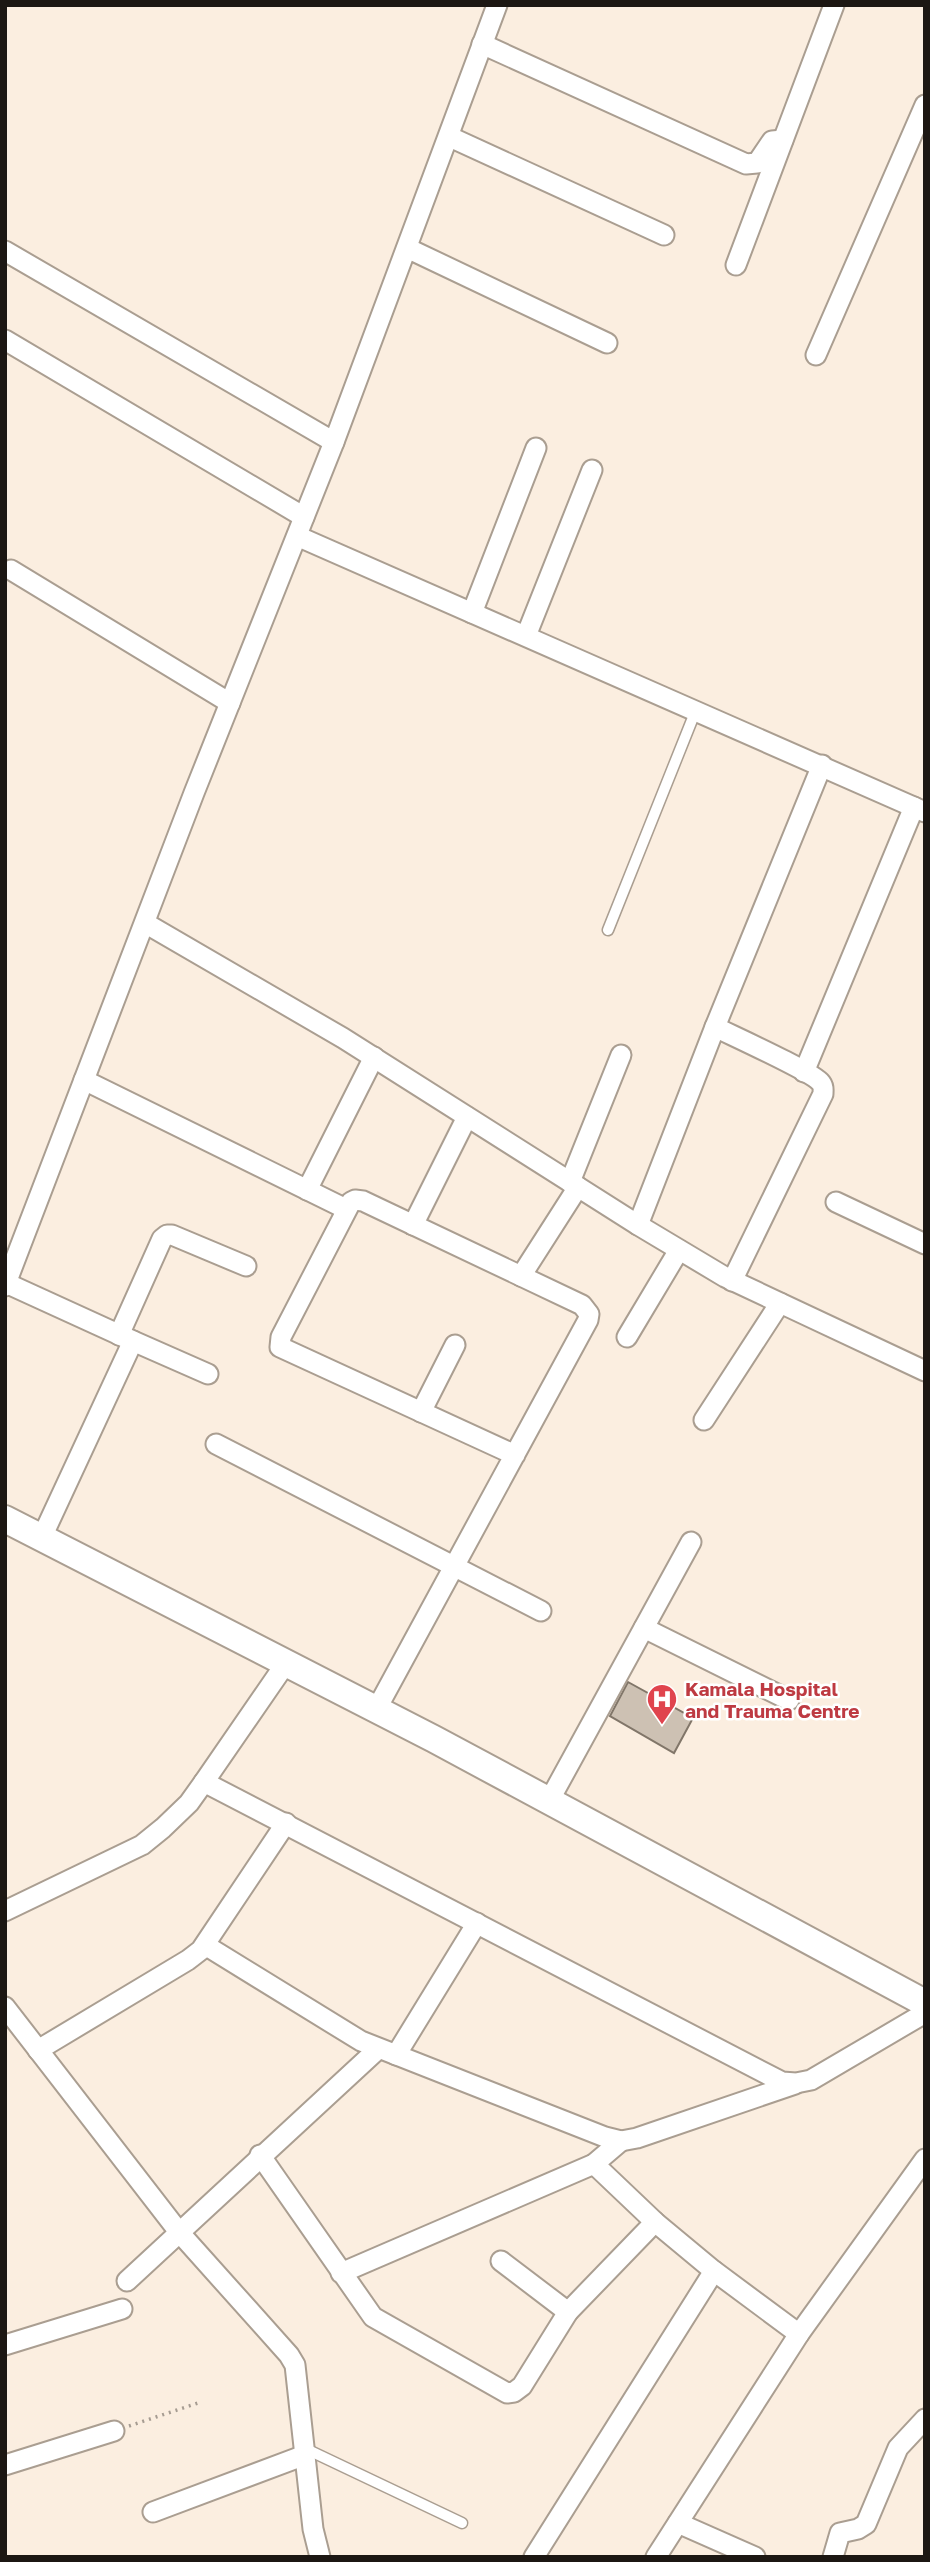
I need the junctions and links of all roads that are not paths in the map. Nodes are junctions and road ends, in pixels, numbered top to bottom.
1 (497, 5) edge
2 (834, 5) edge
3 (482, 44) junction
4 (925, 105) edge
5 (450, 137) junction
6 (783, 140) junction
7 (664, 235) dead end
8 (407, 248) junction
9 (5, 251) edge
10 (736, 265) dead end
11 (5, 340) edge
12 (607, 343) dead end
13 (816, 355) dead end
14 (334, 442) junction
15 (536, 448) dead end
16 (592, 470) dead end
17 (304, 517) junction
18 (297, 536) junction
19 (11, 570) dead end
20 (472, 612) junction
21 (526, 636) junction
22 (230, 703) junction
23 (696, 710) junction
24 (822, 765) junction
25 (919, 810) edge
26 (145, 923) junction
27 (608, 930) dead end
28 (715, 1027) junction
29 (621, 1055) dead end
30 (374, 1057) junction
31 (804, 1072) junction
32 (84, 1080) junction
33 (467, 1117) junction
34 (574, 1185) junction
35 (307, 1189) junction
36 (836, 1202) dead end
37 (346, 1209) junction
38 (413, 1225) junction
39 (638, 1225) junction
40 (925, 1244) edge
41 (679, 1250) junction
42 (246, 1266) dead end
43 (521, 1276) junction
44 (732, 1281) junction
45 (6, 1284) edge
46 (780, 1303) junction
47 (627, 1337) dead end
48 (126, 1338) junction
49 (455, 1345) dead end
50 (925, 1371) edge
51 (208, 1374) dead end
52 (421, 1412) junction
53 (704, 1420) dead end
54 (216, 1444) dead end
55 (514, 1455) junction
56 (5, 1519) edge
57 (41, 1537) junction
58 (691, 1542) dead end
59 (454, 1566) junction
60 (541, 1611) dead end
61 (644, 1628) junction
62 (286, 1663) junction
63 (789, 1700) dead end
64 (376, 1710) junction
65 (204, 1782) junction
66 (549, 1801) junction
67 (286, 1823) junction
68 (5, 1911) edge
69 (477, 1923) junction
70 (205, 1945) junction
71 (925, 2003) edge
72 (5, 2007) edge
73 (925, 2013) edge
74 (38, 2050) junction
75 (387, 2052) junction
76 (796, 2083) junction
77 (621, 2141) junction
78 (261, 2155) junction
79 (925, 2159) edge
80 (594, 2164) junction
81 (655, 2222) junction
82 (178, 2232) junction
83 (501, 2261) dead end
84 (714, 2271) junction
85 (341, 2273) junction
86 (127, 2281) dead end
87 (122, 2309) dead end
88 (568, 2312) junction
89 (799, 2334) junction
90 (5, 2345) edge
91 (925, 2419) edge
92 (114, 2431) road end
93 (304, 2451) junction
94 (5, 2465) edge
95 (153, 2512) dead end
96 (462, 2523) dead end
97 (678, 2523) junction
98 (320, 2557) edge
99 (534, 2557) edge
100 (656, 2557) edge
101 (755, 2557) edge
102 (834, 2557) edge

1 - 3 street
2 - 6 street
3 - 5 street
3 - 6 street
4 - 13 street
5 - 7 street
5 - 8 street
6 - 10 street
8 - 12 street
8 - 14 street
9 - 14 street
11 - 17 street
14 - 17 street
15 - 20 street
16 - 21 street
17 - 18 street
18 - 20 street
18 - 22 street
19 - 22 street
20 - 21 street
21 - 23 street
22 - 26 street
23 - 24 street
23 - 27 lane
24 - 25 street
24 - 28 street
25 - 31 street
26 - 30 street
26 - 32 street
28 - 31 street
28 - 39 street
29 - 34 street
30 - 33 street
30 - 35 street
31 - 44 street
32 - 35 street
32 - 45 street
33 - 34 street
33 - 38 street
34 - 39 street
34 - 43 street
35 - 37 street
36 - 40 street
37 - 38 street
37 - 52 street
38 - 43 street
39 - 41 street
41 - 44 street
41 - 47 street
42 - 48 street
43 - 55 street
44 - 46 street
45 - 48 street
46 - 50 street
46 - 53 street
48 - 51 street
48 - 57 street
49 - 52 street
52 - 55 street
54 - 59 street
55 - 59 street
56 - 57 main road
57 - 62 main road
58 - 61 street
59 - 60 street
59 - 64 street
61 - 63 street
61 - 66 street
62 - 64 main road
62 - 65 street
64 - 66 main road
65 - 67 street
65 - 68 street
66 - 71 main road
67 - 69 street
67 - 70 street
69 - 75 street
69 - 76 street
70 - 74 street
70 - 75 street
72 - 74 street
73 - 76 street
74 - 82 street
75 - 77 street
75 - 78 street
76 - 77 street
77 - 80 street
78 - 82 street
78 - 85 street
79 - 89 street
80 - 81 street
80 - 85 street
81 - 84 street
81 - 88 street
82 - 86 street
82 - 93 street
83 - 88 street
84 - 89 street
84 - 99 street
85 - 88 street
87 - 90 street
89 - 97 street
91 - 102 street
92 - 94 street
93 - 95 street
93 - 96 lane
93 - 98 street
97 - 100 street
97 - 101 street

